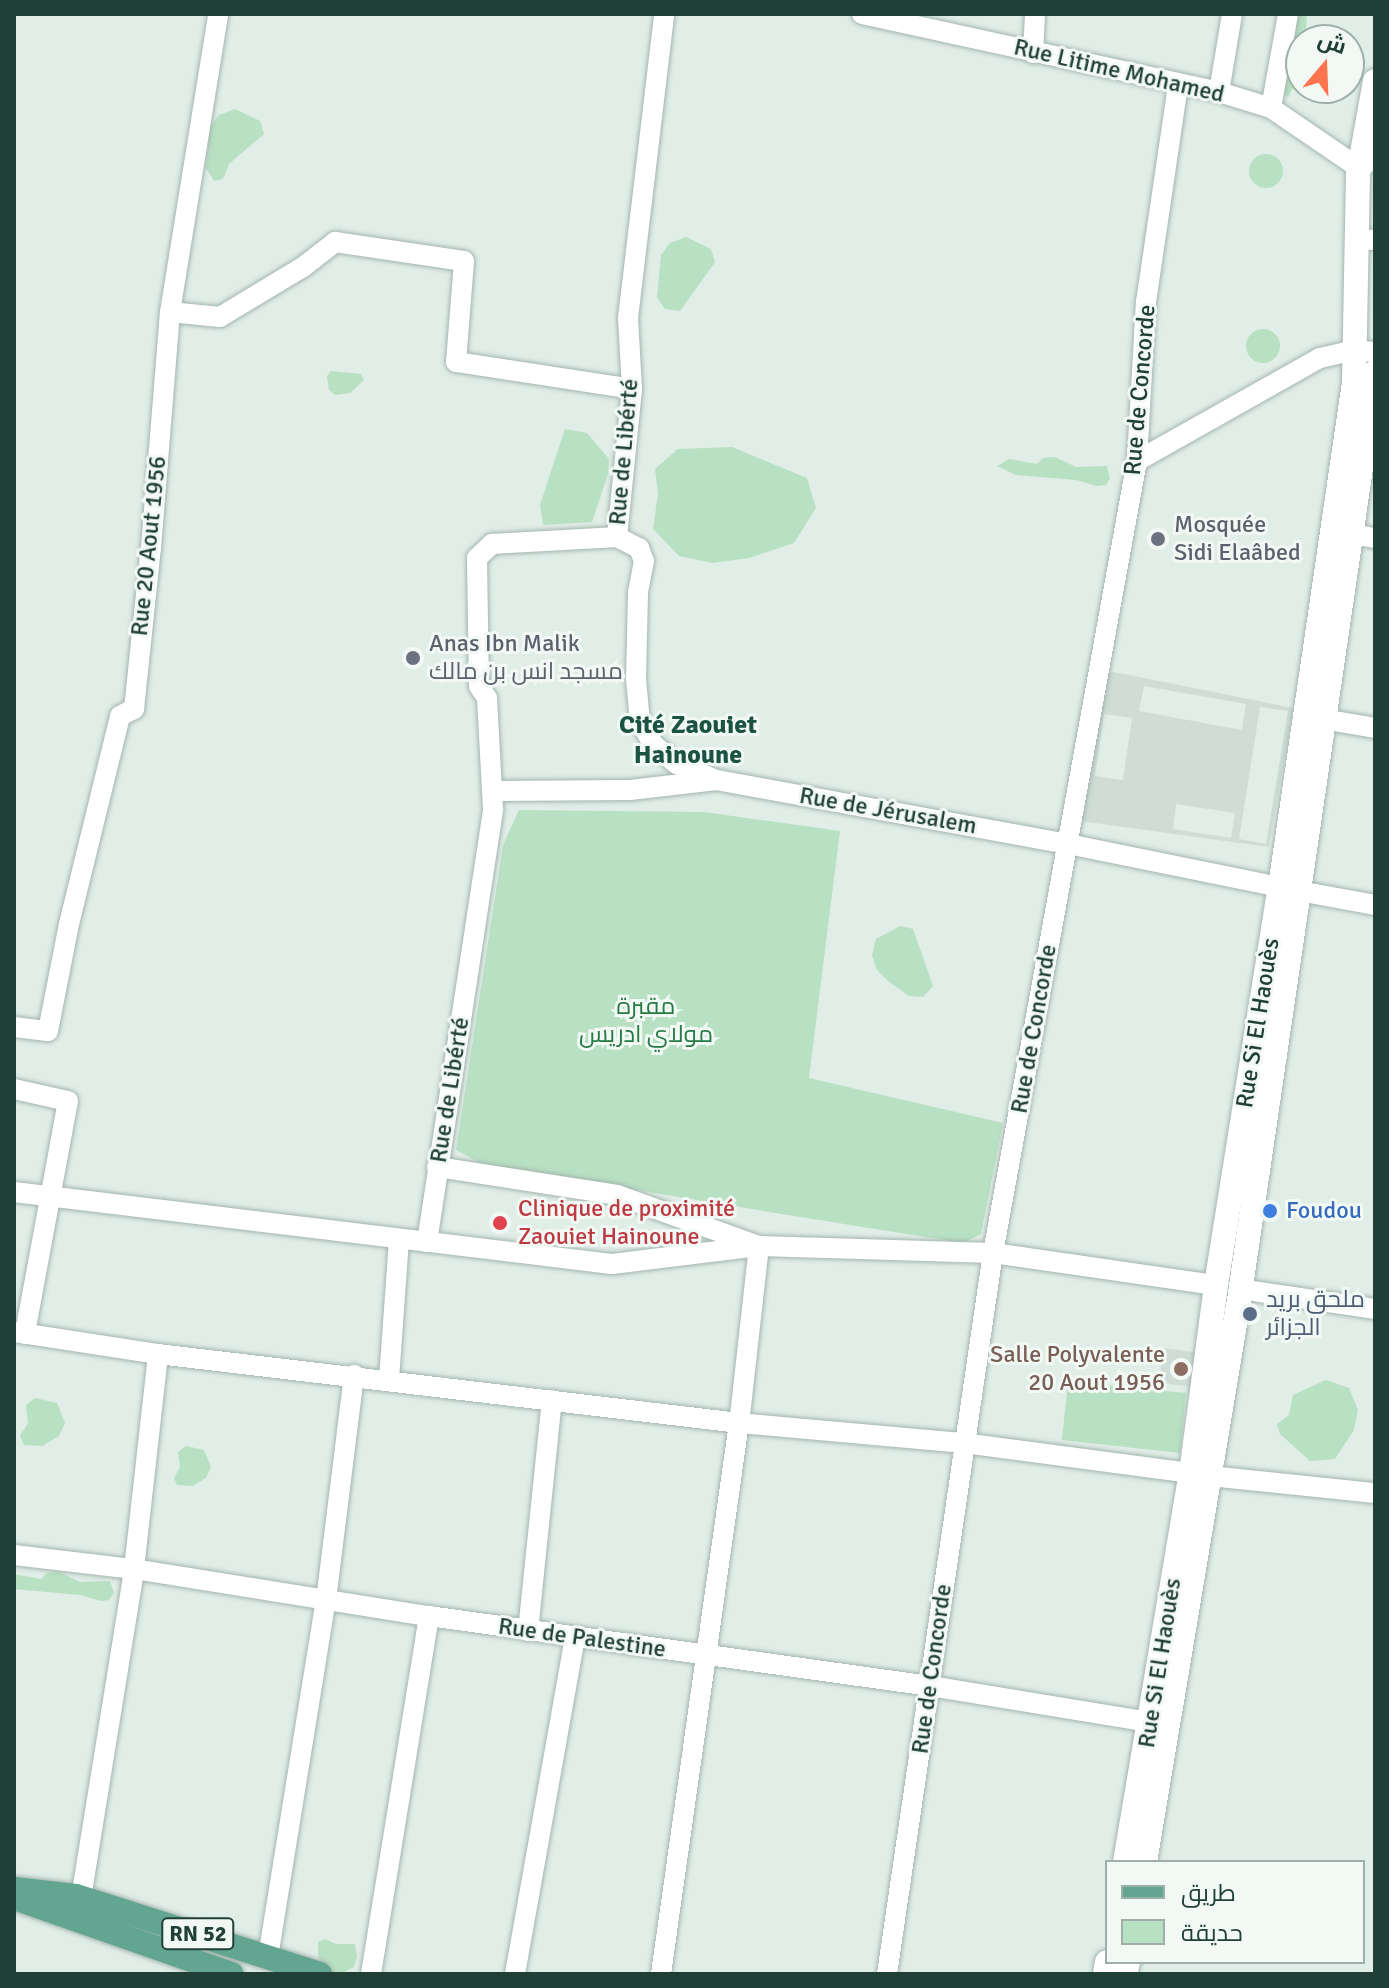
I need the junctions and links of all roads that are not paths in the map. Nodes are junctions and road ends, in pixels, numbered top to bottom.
1 (218, 14) edge
2 (664, 14) edge
3 (862, 14) edge
4 (1035, 14) edge
5 (1232, 14) edge
6 (1288, 14) edge
7 (940, 22) edge
8 (1033, 53) junction
9 (1375, 81) edge
10 (1178, 84) junction
11 (1219, 92) junction
12 (1271, 108) junction
13 (1365, 172) edge
14 (1365, 240) edge
15 (170, 312) junction
16 (1365, 351) edge
17 (1375, 372) edge
18 (632, 389) junction
19 (1137, 461) junction
20 (1363, 536) edge
21 (617, 537) junction
22 (1323, 719) junction
23 (1375, 728) edge
24 (716, 780) junction
25 (492, 791) junction
26 (1068, 844) junction
27 (1290, 889) junction
28 (1375, 905) edge
29 (14, 1027) edge
30 (14, 1089) edge
31 (437, 1167) junction
32 (14, 1192) edge
33 (50, 1197) junction
34 (399, 1241) junction
35 (427, 1242) junction
36 (759, 1246) junction
37 (993, 1253) junction
38 (1216, 1285) junction
39 (1240, 1289) junction
40 (1375, 1309) edge
41 (20, 1333) edge
42 (158, 1354) junction
43 (354, 1375) junction
44 (389, 1379) junction
45 (552, 1400) junction
46 (739, 1423) junction
47 (963, 1443) junction
48 (1201, 1474) junction
49 (1375, 1493) edge
50 (14, 1555) edge
51 (134, 1569) junction
52 (326, 1600) junction
53 (429, 1616) junction
54 (528, 1631) junction
55 (575, 1638) junction
56 (705, 1656) junction
57 (930, 1686) junction
58 (1160, 1723) junction
59 (1126, 1860) edge
60 (1145, 1860) edge
61 (14, 1889) edge
62 (14, 1897) edge
63 (81, 1898) junction
64 (268, 1957) junction
65 (231, 1974) edge
66 (320, 1974) edge
67 (371, 1974) edge
68 (515, 1974) edge
69 (661, 1974) edge
70 (887, 1974) edge

1 - 15 street, Rue 20 Aout 1956
2 - 18 street, Rue de Libérté
3 - 7 street, Rue Litime Mohamed
4 - 8 street
5 - 11 street
6 - 12 street
7 - 8 street, Rue Litime Mohamed
8 - 10 street, Rue Litime Mohamed
9 - 13 street, Rue Si El Haouès
10 - 11 street, Rue Litime Mohamed
10 - 19 street, Rue de Concorde
11 - 12 street, Rue Litime Mohamed
12 - 13 street, Rue Litime Mohamed
13 - 14 street, Rue Si El Haouès
14 - 16 street, Rue Si El Haouès
15 - 18 street
15 - 29 street, Rue 20 Aout 1956
16 - 19 street
16 - 27 street, Rue Si El Haouès
17 - 20 street, Rue Si El Haouès
18 - 21 street, Rue de Libérté
19 - 26 street, Rue de Concorde
20 - 22 street, Rue Si El Haouès
21 - 24 street
21 - 25 street, Rue de Libérté
22 - 23 street
22 - 27 street, Rue Si El Haouès
24 - 25 street, Rue de Jérusalem
24 - 26 street, Rue de Jérusalem
25 - 31 street, Rue de Libérté
26 - 27 street, Rue de Jérusalem
26 - 37 street, Rue de Concorde
27 - 28 street, Rue de Jérusalem
27 - 38 street, Rue Si El Haouès
27 - 39 street, Rue Si El Haouès
30 - 33 street
31 - 35 street, Rue de Libérté
31 - 36 street
32 - 33 street
33 - 34 street
33 - 41 street
34 - 35 street
34 - 44 street
35 - 36 street
36 - 37 street
36 - 46 street
37 - 38 street
37 - 47 street, Rue de Concorde
38 - 39 street
38 - 48 street, Rue Si El Haouès
39 - 40 street
39 - 48 street, Rue Si El Haouès
41 - 42 street
42 - 43 street
42 - 51 street
43 - 44 street
43 - 52 street
44 - 45 street
45 - 46 street
45 - 54 street
46 - 47 street
46 - 56 street
47 - 48 street
47 - 57 street, Rue de Concorde
48 - 49 street
48 - 58 street, Rue Si El Haouès
50 - 51 street, Rue de Palestine
51 - 52 street, Rue de Palestine
51 - 63 street
52 - 53 street, Rue de Palestine
52 - 64 street
53 - 54 street, Rue de Palestine
53 - 67 street
54 - 55 street, Rue de Palestine
55 - 56 street, Rue de Palestine
55 - 68 street
56 - 57 street, Rue de Palestine
56 - 69 street
57 - 58 street, Rue de Palestine
57 - 70 street, Rue de Concorde
58 - 59 street, Rue Si El Haouès
58 - 60 street, Rue Si El Haouès
61 - 63 main road, RN 52
62 - 65 main road, RN 52
63 - 64 main road, RN 52
64 - 66 main road, RN 52

